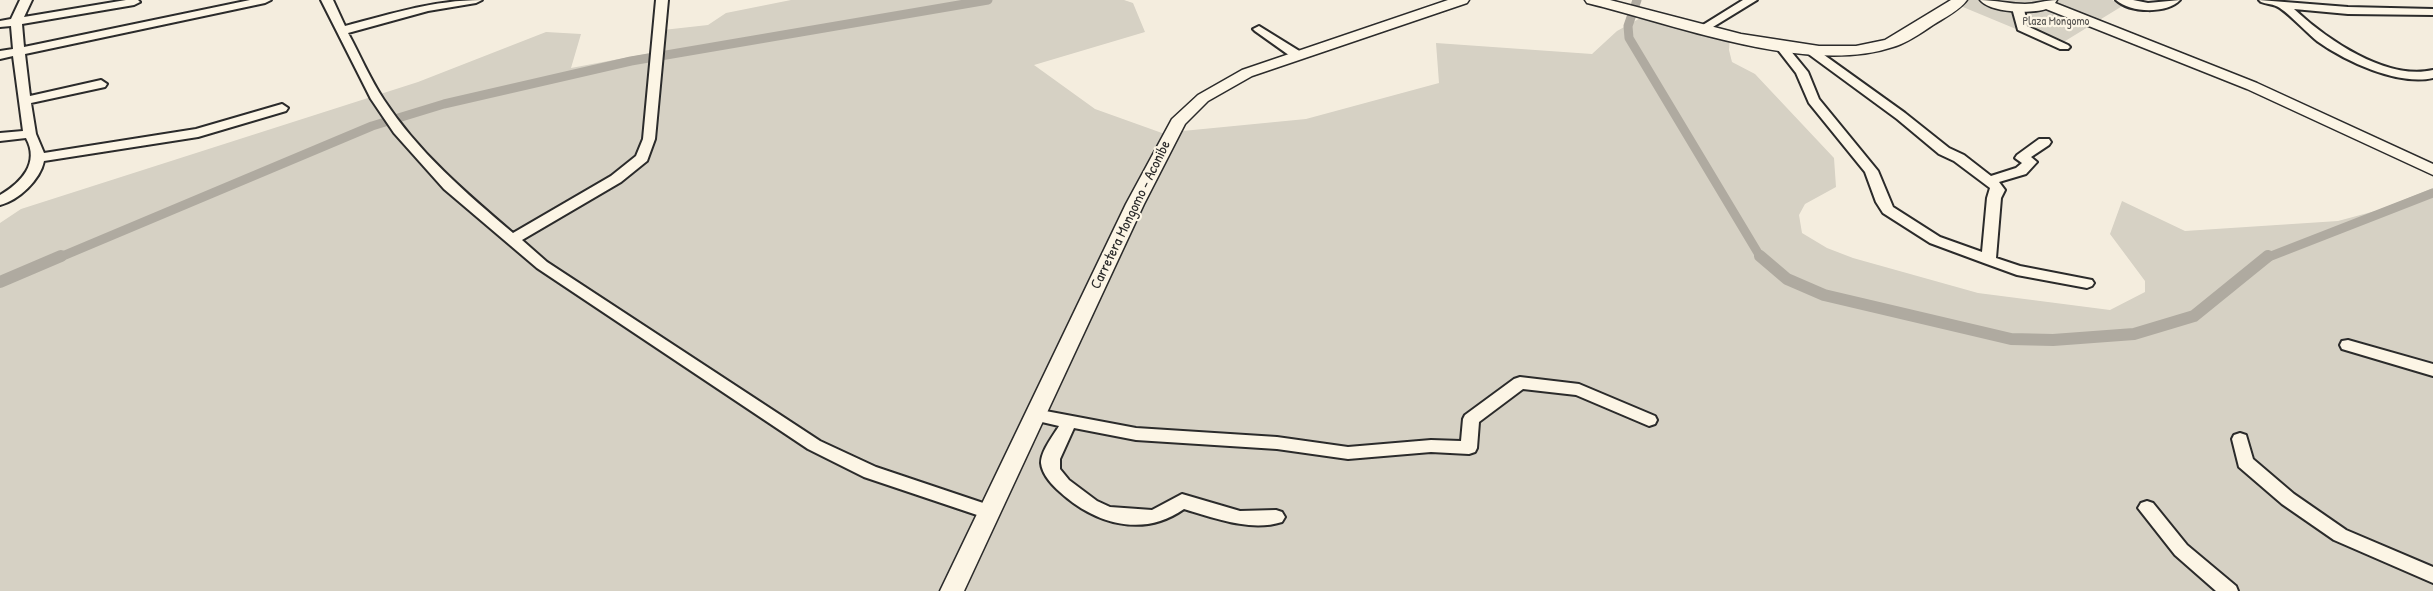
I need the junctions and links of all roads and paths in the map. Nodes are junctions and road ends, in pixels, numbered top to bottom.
1 (26, 0) edge
2 (266, 0) edge
3 (327, 0) edge
4 (476, 0) edge
5 (662, 0) edge
6 (1462, 0) edge
7 (1592, 0) edge
8 (1751, 0) edge
9 (1987, 0) edge
10 (2122, 0) edge
11 (2174, 0) edge
12 (2265, 0) edge
13 (1962, 1) edge
14 (134, 2) dead end
15 (2048, 2) edge
16 (2282, 4) junction
17 (2324, 4) edge
18 (2018, 8) junction
19 (2433, 12) edge
20 (1651, 14) joint
21 (16, 22) junction
22 (0, 24) edge
23 (1259, 28) dead end
24 (1704, 28) junction
25 (341, 31) junction
26 (1781, 46) junction
27 (2064, 47) dead end
28 (1809, 50) junction
29 (19, 52) junction
30 (0, 55) edge
31 (1297, 55) junction
32 (2415, 74) junction
33 (2433, 74) edge
34 (101, 84) dead end
35 (2433, 85) edge
36 (24, 101) junction
37 (282, 108) dead end
38 (30, 134) junction
39 (0, 137) edge
40 (2044, 142) dead end
41 (38, 158) junction
42 (2433, 170) edge
43 (1989, 181) junction
44 (0, 201) edge
45 (512, 240) junction
46 (1989, 260) junction
47 (2087, 284) dead end
48 (2348, 345) dead end
49 (2433, 370) edge
50 (1035, 414) junction
51 (1649, 420) dead end
52 (1070, 421) junction
53 (2240, 439) dead end
54 (2147, 508) dead end
55 (989, 512) junction
56 (1276, 517) dead end
57 (2433, 575) edge
58 (952, 591) edge
59 (2229, 591) edge

1 - 21 street
2 - 29 street
3 - 25 street
4 - 25 street
5 - 45 street
6 - 31 main road, Carretera Mongomo - Aconibe
7 - 20 main road
8 - 24 street
9 - 18 main road
10 - 11 street
12 - 16 street
13 - 28 main road
14 - 21 street
15 - 18 main road
15 - 42 main road
16 - 17 street
16 - 32 street
17 - 19 street
18 - 27 street
20 - 24 main road
21 - 22 street
21 - 29 street
23 - 31 street
24 - 26 main road
25 - 45 street
26 - 28 main road
26 - 46 street
28 - 43 street
29 - 30 street
29 - 36 street
31 - 50 main road, Carretera Mongomo - Aconibe
32 - 33 street
32 - 35 street
34 - 36 street
36 - 38 street
37 - 41 street
38 - 39 street
38 - 41 street
40 - 43 street
41 - 44 street
43 - 46 street
45 - 55 street
46 - 47 street
48 - 49 street
50 - 52 street
50 - 55 main road, Carretera Mongomo - Aconibe
51 - 52 street
52 - 56 street
53 - 57 street
54 - 59 street
55 - 58 main road, Carretera Mongomo - Aconibe

